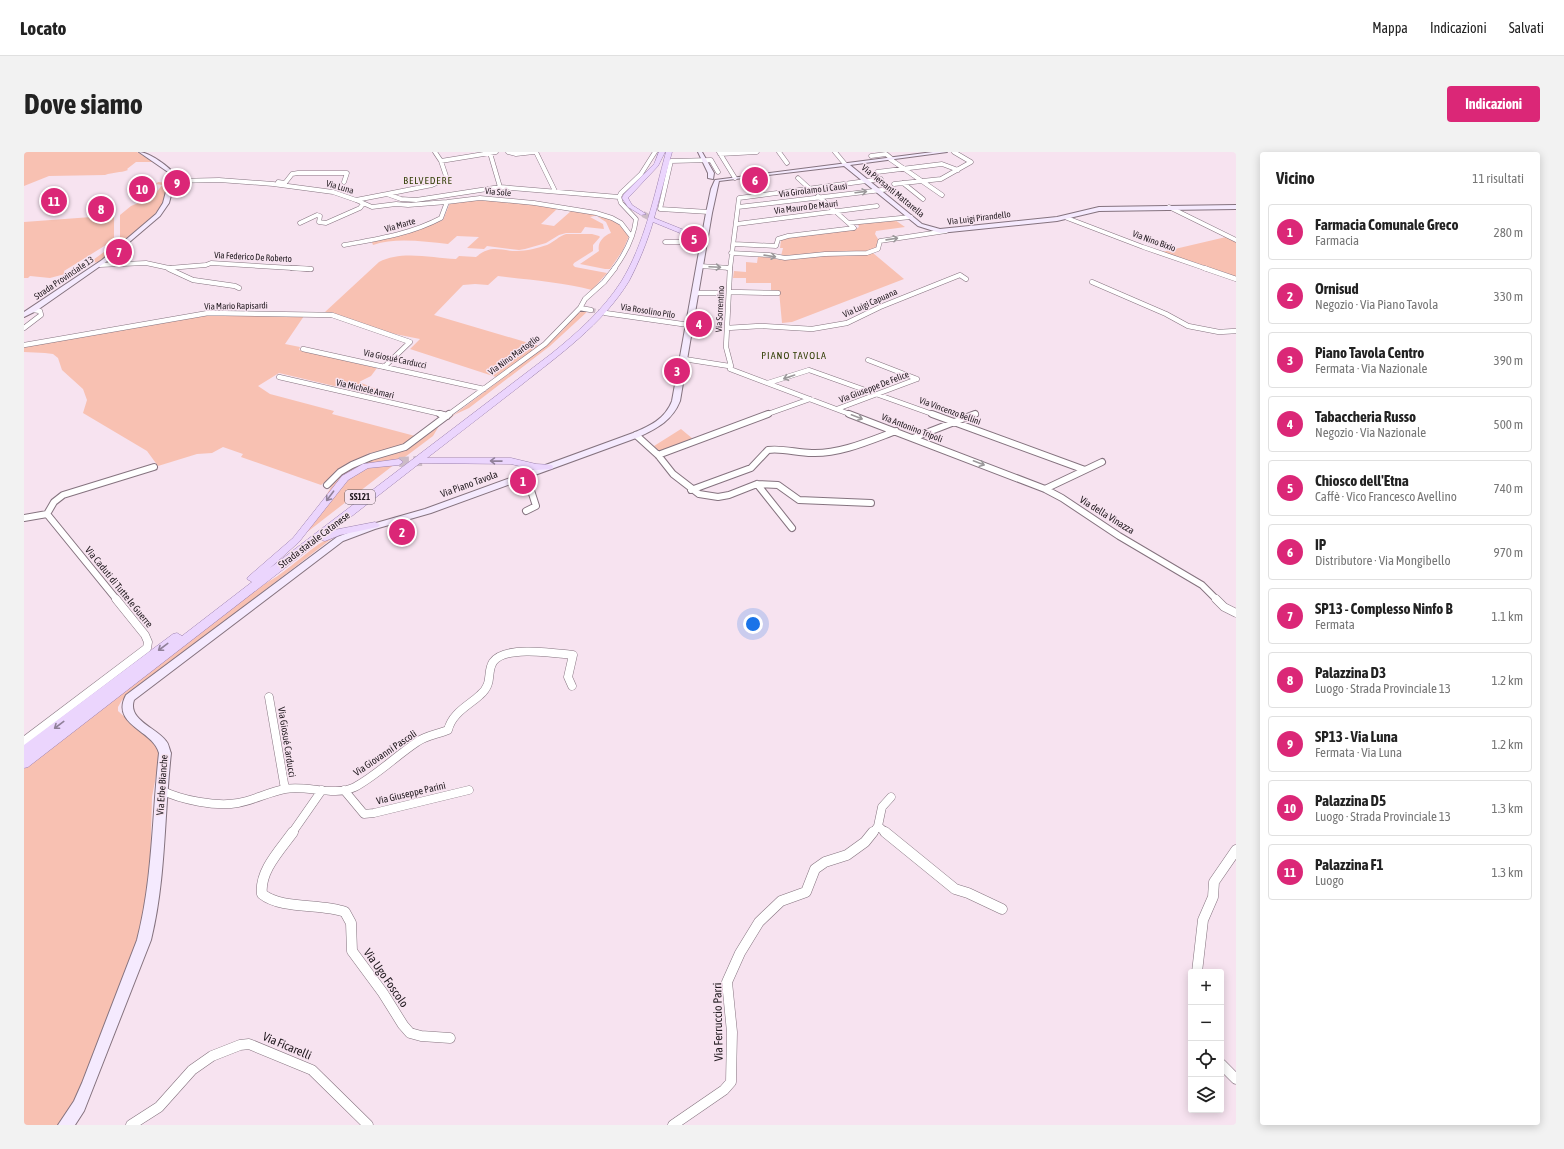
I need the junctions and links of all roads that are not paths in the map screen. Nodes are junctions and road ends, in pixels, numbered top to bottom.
1 (141, 152) edge
2 (435, 152) edge
3 (496, 152) edge
4 (508, 152) edge
5 (535, 152) edge
6 (655, 152) edge
7 (663, 152) edge
8 (669, 152) edge
9 (700, 152) edge
10 (757, 152) edge
11 (779, 152) edge
12 (835, 152) edge
13 (867, 152) edge
14 (945, 152) edge
15 (954, 152) edge
16 (490, 153) junction
17 (720, 153) edge
18 (871, 156) junction
19 (891, 159) junction
20 (704, 160) junction
21 (441, 161) junction
22 (875, 161) junction
23 (787, 163) dead end
24 (846, 164) junction
25 (904, 169) junction
26 (958, 170) junction
27 (877, 172) dead end
28 (715, 177) junction
29 (734, 178) junction
30 (798, 178) dead end
31 (881, 179) dead end
32 (173, 181) junction
33 (867, 181) junction
34 (922, 181) junction
35 (344, 182) dead end
36 (254, 183) junction
37 (903, 183) junction
38 (894, 184) dead end
39 (500, 187) junction
40 (809, 188) junction
41 (890, 189) dead end
42 (878, 190) junction
43 (555, 191) junction
44 (387, 194) junction
45 (942, 195) dead end
46 (619, 197) junction
47 (819, 197) junction
48 (923, 199) dead end
49 (356, 200) junction
50 (447, 202) junction
51 (363, 204) junction
52 (651, 205) junction
53 (877, 206) dead end
54 (738, 207) junction
55 (1169, 207) junction
56 (1236, 207) edge
57 (835, 211) junction
58 (709, 212) junction
59 (642, 214) tunnel mouth
60 (911, 217) junction
61 (1067, 218) junction
62 (654, 220) tunnel mouth
63 (300, 223) dead end
64 (849, 223) junction
65 (737, 224) junction
66 (924, 227) junction
67 (946, 231) junction
68 (929, 233) junction
69 (631, 236) junction
70 (705, 239) junction
71 (1236, 240) edge
72 (665, 242) dead end
73 (734, 244) junction
74 (344, 245) dead end
75 (731, 253) junction
76 (100, 265) junction
77 (700, 266) junction
78 (168, 268) junction
79 (730, 268) junction
80 (311, 269) dead end
81 (966, 279) dead end
82 (1236, 279) edge
83 (1092, 282) dead end
84 (239, 288) dead end
85 (729, 292) junction
86 (695, 293) junction
87 (719, 293) dead end
88 (778, 293) dead end
89 (580, 308) junction
90 (34, 310) junction
91 (591, 310) tunnel mouth
92 (605, 313) tunnel mouth
93 (24, 315) edge
94 (690, 325) junction
95 (24, 328) edge
96 (727, 328) junction
97 (1236, 331) edge
98 (24, 345) edge
99 (303, 349) dead end
100 (868, 360) dead end
101 (683, 362) junction
102 (384, 367) junction
103 (731, 367) junction
104 (279, 377) dead end
105 (768, 384) junction
106 (484, 388) junction
107 (878, 394) junction
108 (810, 399) junction
109 (837, 409) junction
110 (976, 414) dead end
111 (447, 416) junction
112 (954, 422) junction
113 (896, 431) junction
114 (636, 435) junction
115 (913, 438) junction
116 (658, 455) junction
117 (422, 461) tunnel mouth
118 (399, 462) tunnel mouth
119 (1102, 462) dead end
120 (520, 463) junction
121 (154, 467) dead end
122 (549, 467) junction
123 (1085, 470) junction
124 (526, 475) junction
125 (757, 484) junction
126 (327, 485) dead end
127 (1046, 489) junction
128 (691, 490) junction
129 (1066, 500) joint
130 (871, 503) dead end
131 (526, 511) dead end
132 (47, 514) junction
133 (24, 518) edge
134 (375, 525) junction
135 (792, 528) dead end
136 (299, 552) junction
137 (251, 581) junction
138 (1236, 613) edge
139 (572, 686) dead end
140 (269, 697) dead end
141 (24, 741) edge
142 (24, 752) edge
143 (24, 763) edge
144 (285, 789) junction
145 (161, 790) junction
146 (322, 790) junction
147 (344, 790) junction
148 (470, 790) dead end
149 (891, 797) dead end
150 (878, 826) junction
151 (1236, 850) edge
152 (1002, 910) dead end
153 (1197, 969) edge
154 (450, 1038) dead end
155 (1224, 1067) edge
156 (1236, 1079) edge
157 (66, 1125) edge
158 (131, 1125) edge
159 (368, 1125) edge
160 (673, 1125) edge

1 - 32 street
2 - 21 street
3 - 16 street
4 - 5 street
5 - 43 street
6 - 46 street
7 - 52 main road, SS121
7 - 59 main road
8 - 52 main road, SS121
9 - 20 street
10 - 17 street
11 - 23 street
12 - 24 street, Via Piersanti Mattarella
13 - 18 street
14 - 19 street
15 - 26 street
16 - 21 street
16 - 39 street
17 - 29 street
18 - 19 street
18 - 22 street
19 - 22 street
19 - 25 street
20 - 28 street
20 - 58 street
21 - 44 street
22 - 24 street
24 - 29 street
24 - 33 street, Via Piersanti Mattarella
25 - 26 street
25 - 27 street
25 - 34 street
26 - 34 street
28 - 29 street
28 - 58 street, Via Piano Tavola
30 - 40 street
31 - 33 street
32 - 36 street, Via Luna
32 - 76 street, Strada Provinciale 13
33 - 40 street
33 - 42 street, Via Piersanti Mattarella
34 - 37 street
34 - 45 street
35 - 36 street
36 - 49 street, Via Luna
37 - 38 street
37 - 48 street
39 - 43 street, Via Luna
39 - 44 street, Via Luna
40 - 47 street
40 - 54 street, Via Sorrentino
41 - 42 street, Via Girolamo Li Causi
47 -> 42 street, Via Girolamo Li Causi
42 - 60 street, Via Piersanti Mattarella
43 - 46 street, Via Luna
44 - 49 street, Via Luna
46 - 69 street, Via Nino Martoglio
47 - 54 street, Via Girolamo Li Causi
47 - 57 street
49 - 51 street, Via Sole
50 - 51 street, Via Sole
50 - 69 street, Via Sole
50 - 74 street, Via Marte
51 - 63 street
52 - 136 main road, Strada statale Catanese / SS121
52 - 137 main road, Strada statale Catanese / SS121
53 - 57 street, Via Mauro De Mauri
54 - 65 street, Via Sorrentino
55 - 56 street, Via Luigi Pirandello
55 - 61 street, Via Luigi Pirandello
55 - 71 street
57 - 64 street
57 - 65 street, Via Mauro De Mauri
58 - 70 street, Via Piano Tavola
60 - 64 street
60 - 66 street, Via Piersanti Mattarella
61 - 67 street, Via Luigi Pirandello
61 - 82 street, Via Nino Bixio
62 - 70 main road
64 - 73 street
65 - 73 street, Via Sorrentino
66 - 67 street, Via Piersanti Mattarella
66 - 68 street
67 - 68 street, Via Luigi Pirandello
75 -> 68 street, Via Luigi Pirandello
69 - 89 street, Via Nino Martoglio
70 - 72 street
70 - 77 street, Via Piano Tavola
73 - 75 street, Via Sorrentino
75 - 79 street, Via Sorrentino
76 - 78 street, Via Federico De Roberto
76 - 90 street, Strada Provinciale 13
77 -> 79 street
77 - 86 street, Via Piano Tavola
78 - 80 street, Via Federico De Roberto
78 - 84 street
79 - 85 street, Via Sorrentino
81 - 96 street, Via Luigi Capuana
83 - 97 street
85 - 88 street
85 - 96 street, Via Sorrentino
86 - 87 street
86 - 94 street, Via Piano Tavola
89 - 91 street
89 - 106 street, Via Nino Martoglio
90 - 93 street, Strada Provinciale 13
90 - 95 street
92 - 94 street, Via Rosolino Pilo
94 - 101 street, Via Piano Tavola
96 - 103 street, Via Sorrentino
98 - 102 street, Via Mario Rapisardi
99 - 102 street, Via Giosué Carducci
100 - 107 street, Via Giuseppe De Felice
101 - 103 street, Via Antonino Tripoli
101 - 114 street, Via Piano Tavola
102 - 106 street, Via Giosué Carducci
103 - 105 street, Via Antonino Tripoli
104 - 111 street, Via Michele Amari
107 -> 105 street, Via Vincenzo Bellini
105 - 108 street, Via Antonino Tripoli
106 - 111 street, Via Nino Martoglio
107 - 109 street, Via Giuseppe De Felice
107 - 112 street, Via Vincenzo Bellini
108 - 109 street, Via Antonino Tripoli
108 - 116 street
109 -> 113 street, Via Antonino Tripoli
110 - 112 street
111 - 126 street, Via Nino Martoglio
112 - 115 street
112 - 123 street, Via Vincenzo Bellini
113 - 115 street, Via Antonino Tripoli
113 - 128 street
114 - 116 street
114 - 122 street, Via Piano Tavola
115 -> 127 street, Via Antonino Tripoli
116 - 128 street
120 -> 117 main road
118 -> 137 main road
119 - 123 street
120 - 122 main road
120 - 124 main road
121 - 132 street
122 - 124 street, Via Piano Tavola
123 - 127 street
124 - 131 street
124 - 134 street, Via Piano Tavola
125 - 128 street
125 - 130 street
125 - 135 street
127 - 129 street, Via Antonino Tripoli
129 - 138 street, Via della Vinazza
132 - 133 street
132 - 141 street, Via Caduti di Tutte le Guerre
134 - 136 main road
134 - 145 street, Via Erbe Bianche
136 - 143 main road, Strada statale Catanese / SS121
137 -> 142 main road, Strada statale Catanese / SS121
139 - 147 street, Via Giovanni Pascoli
140 - 144 street, Via Giosué Carducci
144 - 145 street, Via Giovanni Pascoli
144 - 146 street, Via Giovanni Pascoli
145 - 157 street, Via Erbe Bianche
146 - 147 street, Via Giovanni Pascoli
146 - 154 street, Via Ugo Foscolo
147 - 148 street, Via Giuseppe Parini
149 - 150 street, Via Ferruccio Parri
150 - 152 street
150 - 160 street, Via Ferruccio Parri
151 - 153 street
155 - 156 street
158 - 159 street, Via Ficarelli

